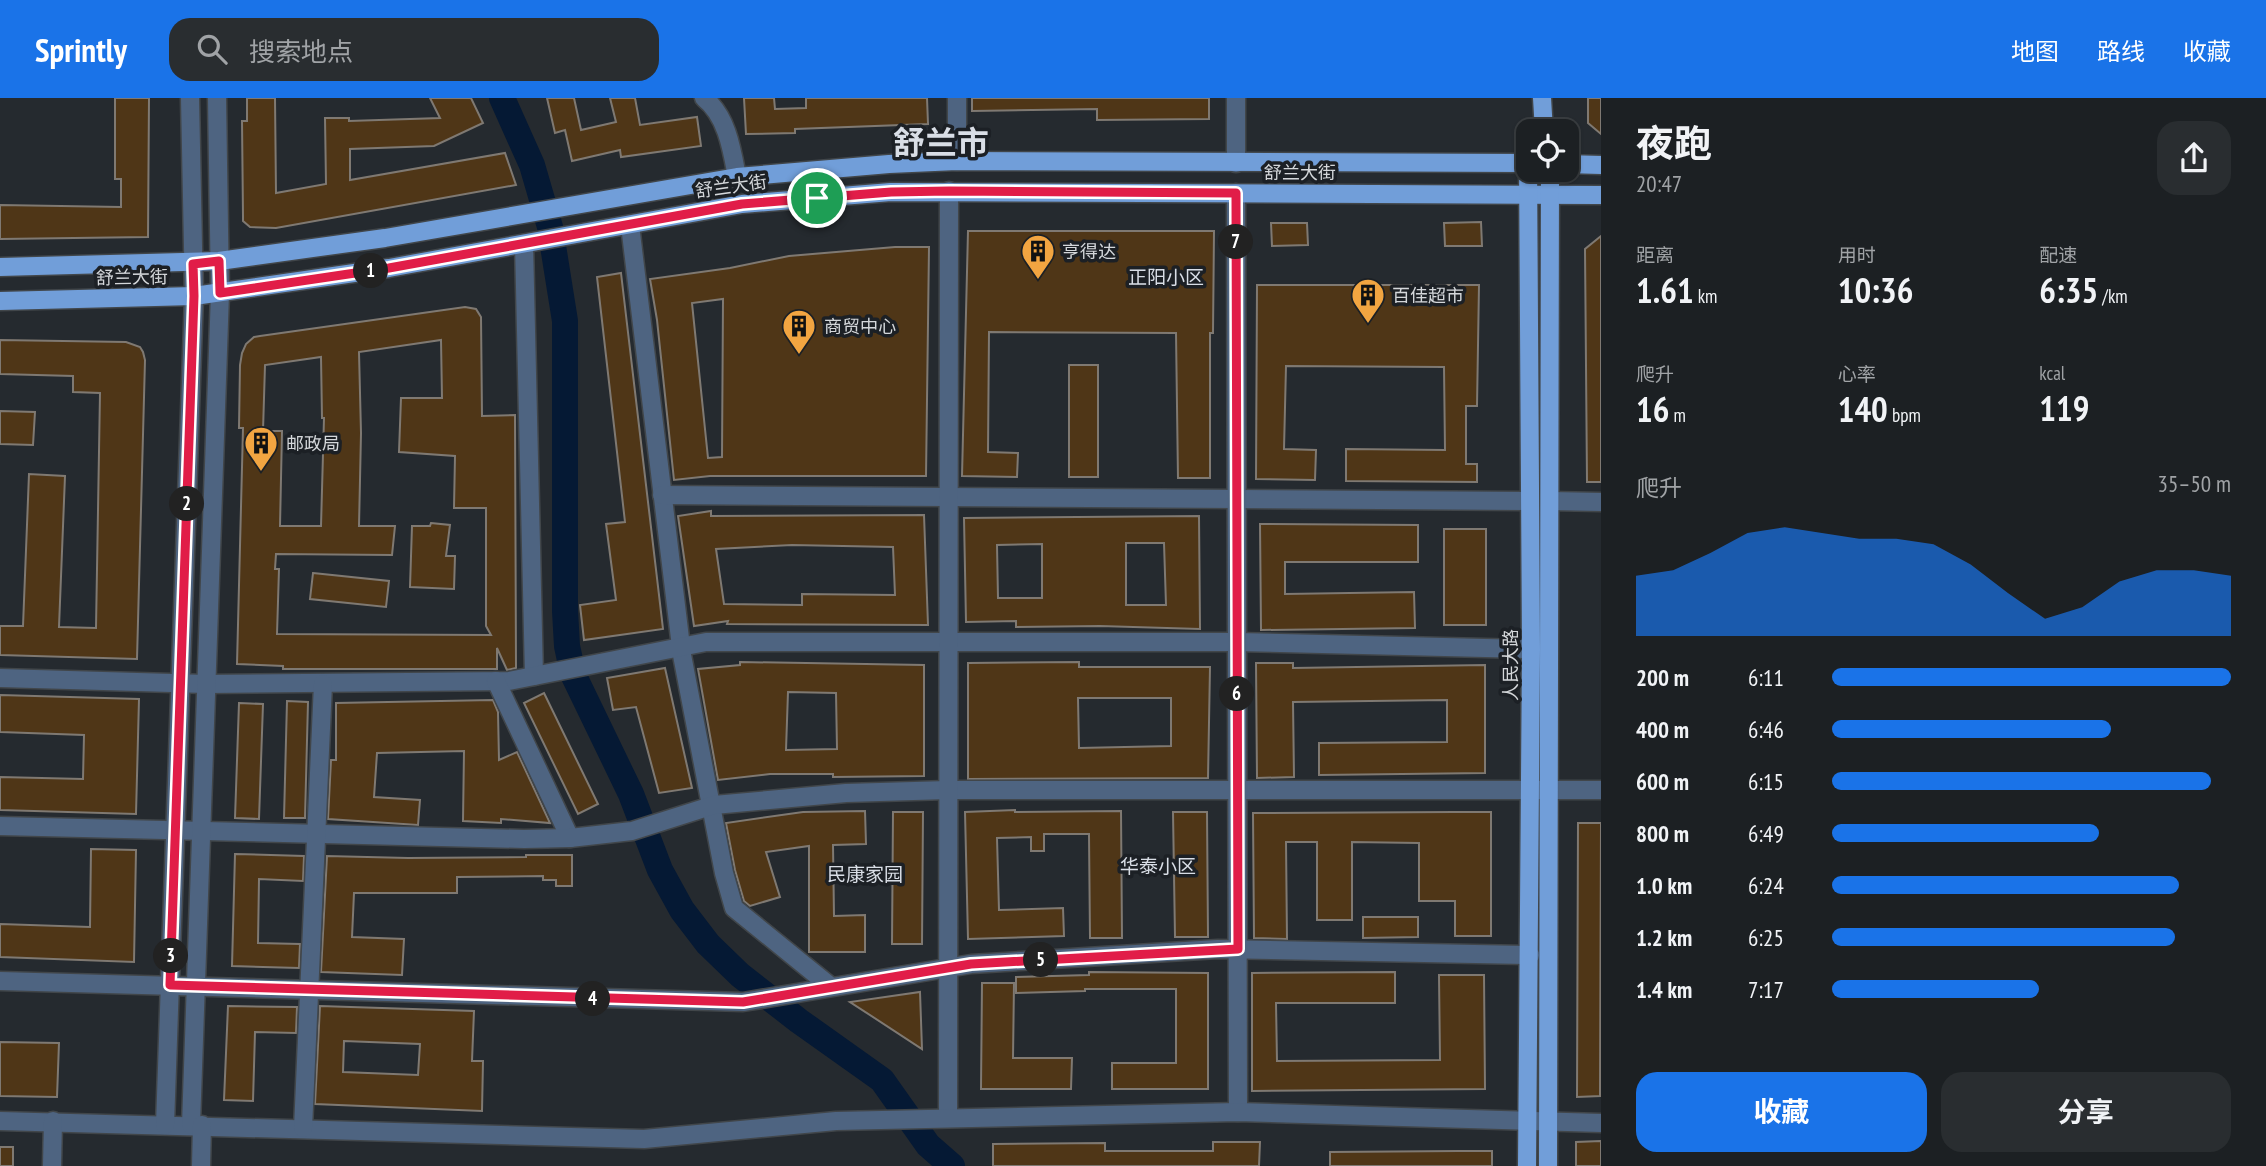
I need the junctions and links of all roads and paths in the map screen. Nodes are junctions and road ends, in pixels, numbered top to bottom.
1 (190, 98) edge
2 (217, 98) edge
3 (704, 98) edge
4 (957, 98) edge
5 (1236, 98) edge
6 (1542, 98) edge
7 (1542, 119) edge
8 (957, 161) junction
9 (1236, 163) junction
10 (1516, 163) edge
11 (1579, 164) edge
12 (1601, 164) edge
13 (737, 177) junction
14 (1527, 182) edge
15 (1550, 182) edge
16 (949, 191) junction
17 (1236, 193) junction
18 (1527, 195) junction
19 (1550, 195) junction
20 (1601, 195) edge
21 (630, 225) junction
22 (525, 244) junction
23 (219, 261) junction
24 (193, 264) junction
25 (0, 267) edge
26 (220, 293) junction
27 (194, 296) junction
28 (0, 301) edge
29 (662, 495) junction
30 (948, 497) junction
31 (1236, 499) junction
32 (1530, 501) junction
33 (1550, 502) junction
34 (1601, 502) edge
35 (948, 642) junction
36 (1237, 642) junction
37 (681, 647) junction
38 (1531, 649) junction
39 (536, 675) junction
40 (0, 678) edge
41 (496, 681) junction
42 (181, 683) junction
43 (206, 684) junction
44 (323, 684) junction
45 (1237, 789) junction
46 (1540, 789) junction
47 (948, 790) junction
48 (1601, 790) edge
49 (712, 806) junction
50 (0, 826) edge
51 (176, 831) junction
52 (201, 832) junction
53 (317, 834) junction
54 (569, 838) junction
55 (1238, 949) junction
56 (1530, 956) junction
57 (948, 968) junction
58 (0, 981) edge
59 (170, 985) junction
60 (196, 986) junction
61 (827, 987) junction
62 (310, 989) junction
63 (1238, 1112) junction
64 (948, 1118) junction
65 (0, 1121) edge
66 (53, 1121) junction
67 (1528, 1122) junction
68 (1548, 1123) junction
69 (1601, 1123) edge
70 (165, 1125) junction
71 (196, 1125) junction
72 (303, 1128) junction
73 (52, 1166) edge
74 (201, 1166) edge
75 (1527, 1166) edge
76 (1548, 1166) edge

1 - 24 street
2 - 23 street
3 - 13 street
4 - 8 street
5 - 9 street
6 - 7 main road
8 - 9 main road, 舒兰大街
8 - 13 main road, 舒兰大街
9 - 10 main road, 舒兰大街
11 - 12 main road
13 - 23 main road, 舒兰大街
14 - 18 main road, 人民大路
15 - 19 main road, 人民大路
16 - 17 main road, 舒兰大街
16 - 21 main road, 舒兰大街
16 - 30 street
17 - 18 main road, 舒兰大街
17 - 31 street
18 - 19 main road, 舒兰大街
18 - 32 main road, 人民大路
19 - 20 main road, 舒兰大街
19 - 33 main road, 人民大路
21 - 22 main road, 舒兰大街
21 - 29 street
22 - 26 main road, 舒兰大街
22 - 39 street
23 - 24 main road, 舒兰大街
23 - 26 street
24 - 25 main road, 舒兰大街
24 - 27 street
26 - 27 main road, 舒兰大街
26 - 43 street
27 - 28 main road, 舒兰大街
27 - 42 street
29 - 30 street
29 - 37 street
30 - 31 street
30 - 35 street
31 - 32 street
31 - 36 street
32 - 38 main road, 人民大路
33 - 34 street
33 - 46 main road, 人民大路
35 - 36 street
35 - 37 street
35 - 47 street
36 - 38 street
36 - 45 street
37 - 39 street
37 - 49 street
38 - 46 main road, 人民大路
39 - 41 street
40 - 42 street
41 - 44 street
41 - 54 street
42 - 43 street
42 - 51 street
43 - 44 street
43 - 52 street
44 - 53 street
45 - 46 street
45 - 47 street
45 - 55 street
46 - 48 street
46 - 56 main road, 人民大路
46 - 68 main road, 人民大路
47 - 49 street
47 - 57 street
49 - 54 street
49 - 61 street
50 - 51 street
51 - 52 street
51 - 59 street
52 - 53 street
52 - 60 street
53 - 54 street
53 - 62 street
55 - 56 street
55 - 57 street
55 - 63 street
56 - 67 main road, 人民大路
57 - 61 street
57 - 64 street
58 - 59 street
59 - 60 street
59 - 70 street
60 - 62 street
60 - 71 street
61 - 62 street
62 - 72 street
63 - 64 street
63 - 67 street
64 - 72 street
65 - 66 street
66 - 70 street
66 - 73 street
67 - 68 street
67 - 75 main road, 人民大路
68 - 69 street
68 - 76 main road, 人民大路
70 - 71 street
71 - 72 street
71 - 74 street

